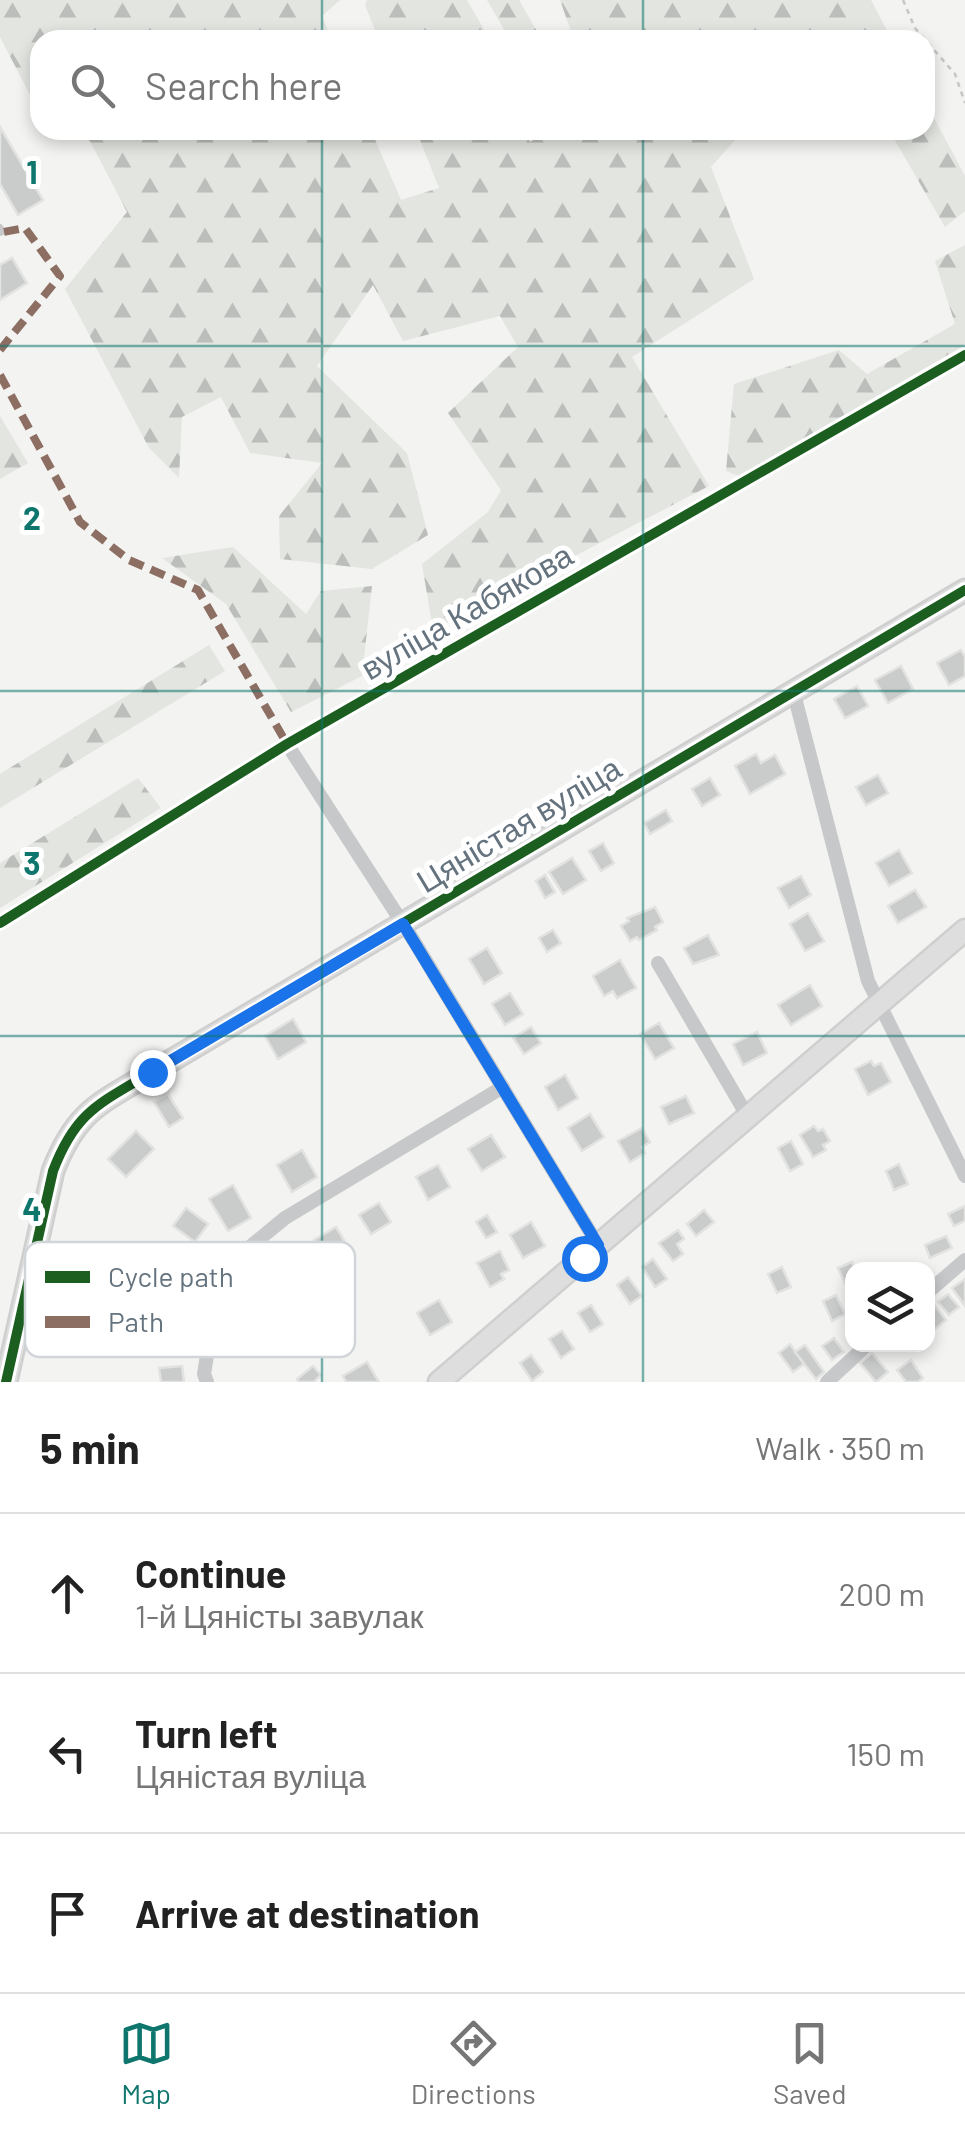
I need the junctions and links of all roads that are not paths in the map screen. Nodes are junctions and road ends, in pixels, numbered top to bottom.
1 (965, 355) edge
2 (965, 590) edge
3 (793, 690) junction
4 (287, 744) junction
5 (0, 923) edge
6 (403, 924) junction
7 (965, 930) edge
8 (658, 963) dead end
9 (881, 1002) junction
10 (502, 1088) junction
11 (748, 1118) junction
12 (965, 1176) edge
13 (35, 1242) edge
14 (256, 1242) edge
15 (598, 1245) junction
16 (965, 1260) edge
17 (935, 1286) edge
18 (25, 1291) edge
19 (859, 1352) edge
20 (207, 1357) edge
21 (6, 1382) edge
22 (207, 1382) edge
23 (439, 1382) edge
24 (827, 1382) edge

1 - 4 street, вуліца Кабякова
2 - 3 street, Цяністая вуліца
3 - 6 street, Цяністая вуліца
3 - 9 street
4 - 5 street, вуліца Кабякова
4 - 6 street
6 - 10 street
6 - 13 street, Цяністая вуліца
7 - 9 street
8 - 11 street
9 - 11 street
9 - 12 street
10 - 14 street
10 - 15 street
11 - 15 street
15 - 23 street
16 - 17 street
18 - 21 street, Цяністая вуліца
19 - 24 street
20 - 22 street

